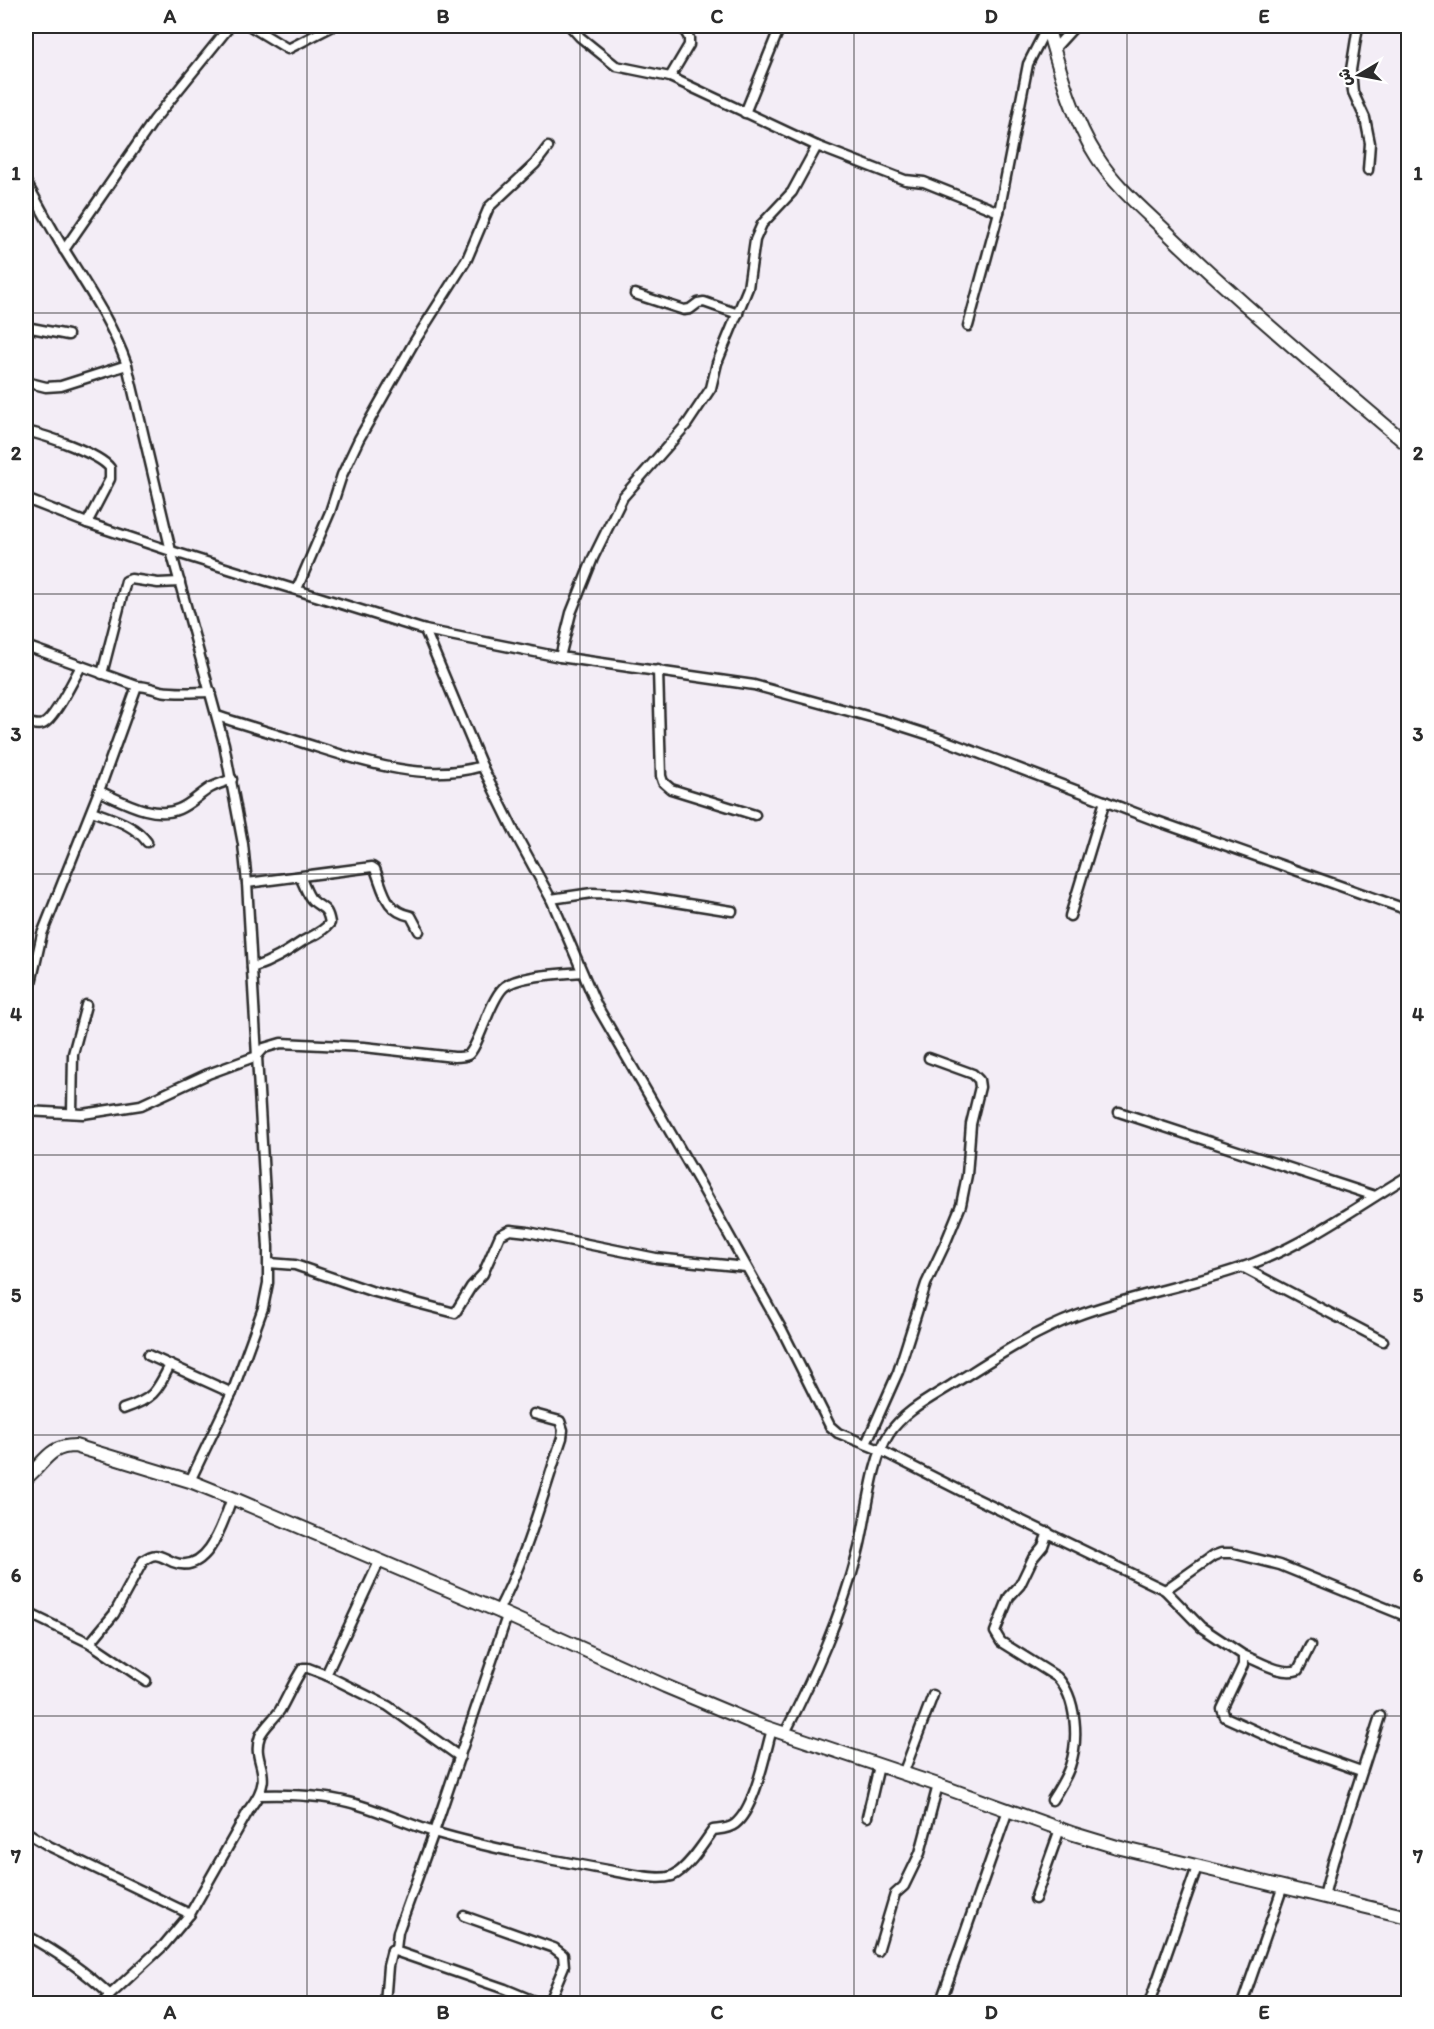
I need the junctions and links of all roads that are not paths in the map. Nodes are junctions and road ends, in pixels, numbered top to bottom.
1 (230, 26) edge
2 (250, 26) edge
3 (333, 26) edge
4 (570, 26) edge
5 (682, 26) edge
6 (1047, 26) edge
7 (1075, 26) edge
8 (1358, 26) edge
9 (777, 34) dead end
10 (1054, 49) junction
11 (670, 77) junction
12 (745, 112) junction
13 (817, 146) junction
14 (548, 147) dead end
15 (1368, 170) dead end
16 (27, 188) edge
17 (999, 212) junction
18 (64, 250) junction
19 (635, 294) dead end
20 (738, 314) junction
21 (968, 326) dead end
22 (26, 327) edge
23 (68, 335) dead end
24 (127, 365) junction
25 (26, 382) edge
26 (26, 431) edge
27 (1408, 445) edge
28 (26, 499) edge
29 (87, 523) junction
30 (171, 551) junction
31 (180, 582) junction
32 (297, 590) junction
33 (425, 630) junction
34 (26, 646) edge
35 (560, 657) junction
36 (81, 666) junction
37 (658, 670) junction
38 (102, 674) junction
39 (137, 686) junction
40 (211, 692) junction
41 (217, 716) junction
42 (33, 724) dead end
43 (482, 766) junction
44 (232, 779) junction
45 (99, 791) junction
46 (1105, 801) junction
47 (92, 811) junction
48 (754, 815) dead end
49 (147, 842) dead end
50 (300, 877) junction
51 (247, 883) junction
52 (551, 898) junction
53 (1408, 910) edge
54 (732, 911) dead end
55 (1070, 916) dead end
56 (419, 931) dead end
57 (252, 968) junction
58 (581, 972) junction
59 (26, 1005) edge
60 (86, 1005) dead end
61 (257, 1056) junction
62 (929, 1059) dead end
63 (26, 1111) edge
64 (1119, 1112) dead end
65 (72, 1113) junction
66 (1408, 1176) edge
67 (1375, 1196) junction
68 (269, 1263) junction
69 (746, 1267) junction
70 (1242, 1267) junction
71 (1383, 1341) dead end
72 (148, 1355) dead end
73 (170, 1365) junction
74 (232, 1393) junction
75 (123, 1409) dead end
76 (534, 1414) dead end
77 (866, 1444) junction
78 (880, 1450) junction
79 (26, 1478) edge
80 (190, 1481) junction
81 (232, 1498) junction
82 (1048, 1532) junction
83 (380, 1562) junction
84 (1165, 1590) junction
85 (26, 1612) edge
86 (502, 1614) junction
87 (1408, 1617) edge
88 (90, 1643) junction
89 (1310, 1646) dead end
90 (1243, 1655) junction
91 (326, 1675) junction
92 (146, 1681) dead end
93 (933, 1695) dead end
94 (1380, 1716) dead end
95 (772, 1729) junction
96 (785, 1733) junction
97 (460, 1757) junction
98 (879, 1766) junction
99 (1361, 1771) junction
100 (903, 1774) junction
101 (938, 1785) junction
102 (260, 1796) junction
103 (1052, 1800) dead end
104 (1008, 1810) junction
105 (867, 1817) dead end
106 (1060, 1828) junction
107 (434, 1832) junction
108 (28, 1833) dead end
109 (1197, 1867) junction
110 (1283, 1886) junction
111 (1324, 1896) junction
112 (1035, 1899) dead end
113 (190, 1914) junction
114 (464, 1917) dead end
115 (1408, 1917) edge
116 (26, 1935) edge
117 (392, 1950) junction
118 (878, 1951) dead end
119 (110, 1995) junction
120 (103, 2004) edge
121 (385, 2004) edge
122 (541, 2004) edge
123 (548, 2004) edge
124 (940, 2004) edge
125 (1149, 2004) edge
126 (1242, 2004) edge

1 - 18 street
2 - 3 street
4 - 11 street
5 - 11 street
6 - 10 street
6 - 17 street
7 - 10 street
8 - 15 street
9 - 12 street
10 - 27 street
11 - 12 street
12 - 13 street
13 - 17 street
13 - 20 street
14 - 32 street
16 - 18 street
17 - 21 street
18 - 24 street
19 - 20 street
20 - 35 street
22 - 23 street
24 - 25 street
24 - 30 street
26 - 29 street
28 - 29 street
29 - 30 street
30 - 31 street
30 - 32 street
31 - 38 street
31 - 40 street
32 - 33 street
33 - 35 street
33 - 43 street
34 - 36 street
35 - 37 street
36 - 38 street
36 - 42 street
37 - 46 street
37 - 48 street
38 - 39 street
39 - 40 street
39 - 45 street
40 - 41 street
41 - 43 street
41 - 44 street
43 - 52 street
44 - 45 street
44 - 51 street
45 - 47 street
46 - 53 street
46 - 55 street
47 - 49 street
47 - 59 street
50 - 51 street
50 - 56 street
50 - 57 street
51 - 57 street
52 - 54 street
52 - 58 street
57 - 61 street
58 - 61 street
58 - 69 street
60 - 65 street
61 - 65 street
61 - 68 street
62 - 77 street
63 - 65 street
64 - 67 street
66 - 67 street
67 - 70 street
68 - 69 street
68 - 74 street
69 - 77 street
70 - 71 street
70 - 78 street
72 - 73 street
73 - 74 street
73 - 75 street
74 - 80 street
76 - 86 street
77 - 78 street
78 - 82 street
78 - 96 street
79 - 80 street
80 - 81 street
81 - 83 street
81 - 88 street
82 - 84 street
82 - 103 street
83 - 86 street
83 - 91 street
84 - 87 street
84 - 90 street
85 - 88 street
86 - 95 street
86 - 97 street
88 - 92 street
89 - 90 street
90 - 99 street
91 - 97 street
91 - 102 street
93 - 100 street
94 - 99 street
95 - 96 street
95 - 107 street
96 - 98 street
97 - 107 street
98 - 100 street
98 - 105 street
99 - 111 street
100 - 101 street
101 - 104 street
101 - 118 street
102 - 107 street
102 - 113 street
104 - 106 street
104 - 124 street
106 - 109 street
106 - 112 street
107 - 117 street
108 - 113 street
109 - 110 street
109 - 125 street
110 - 111 street
110 - 126 street
111 - 115 street
113 - 119 street
114 - 123 street
116 - 119 street
117 - 121 street
117 - 122 street
119 - 120 street

